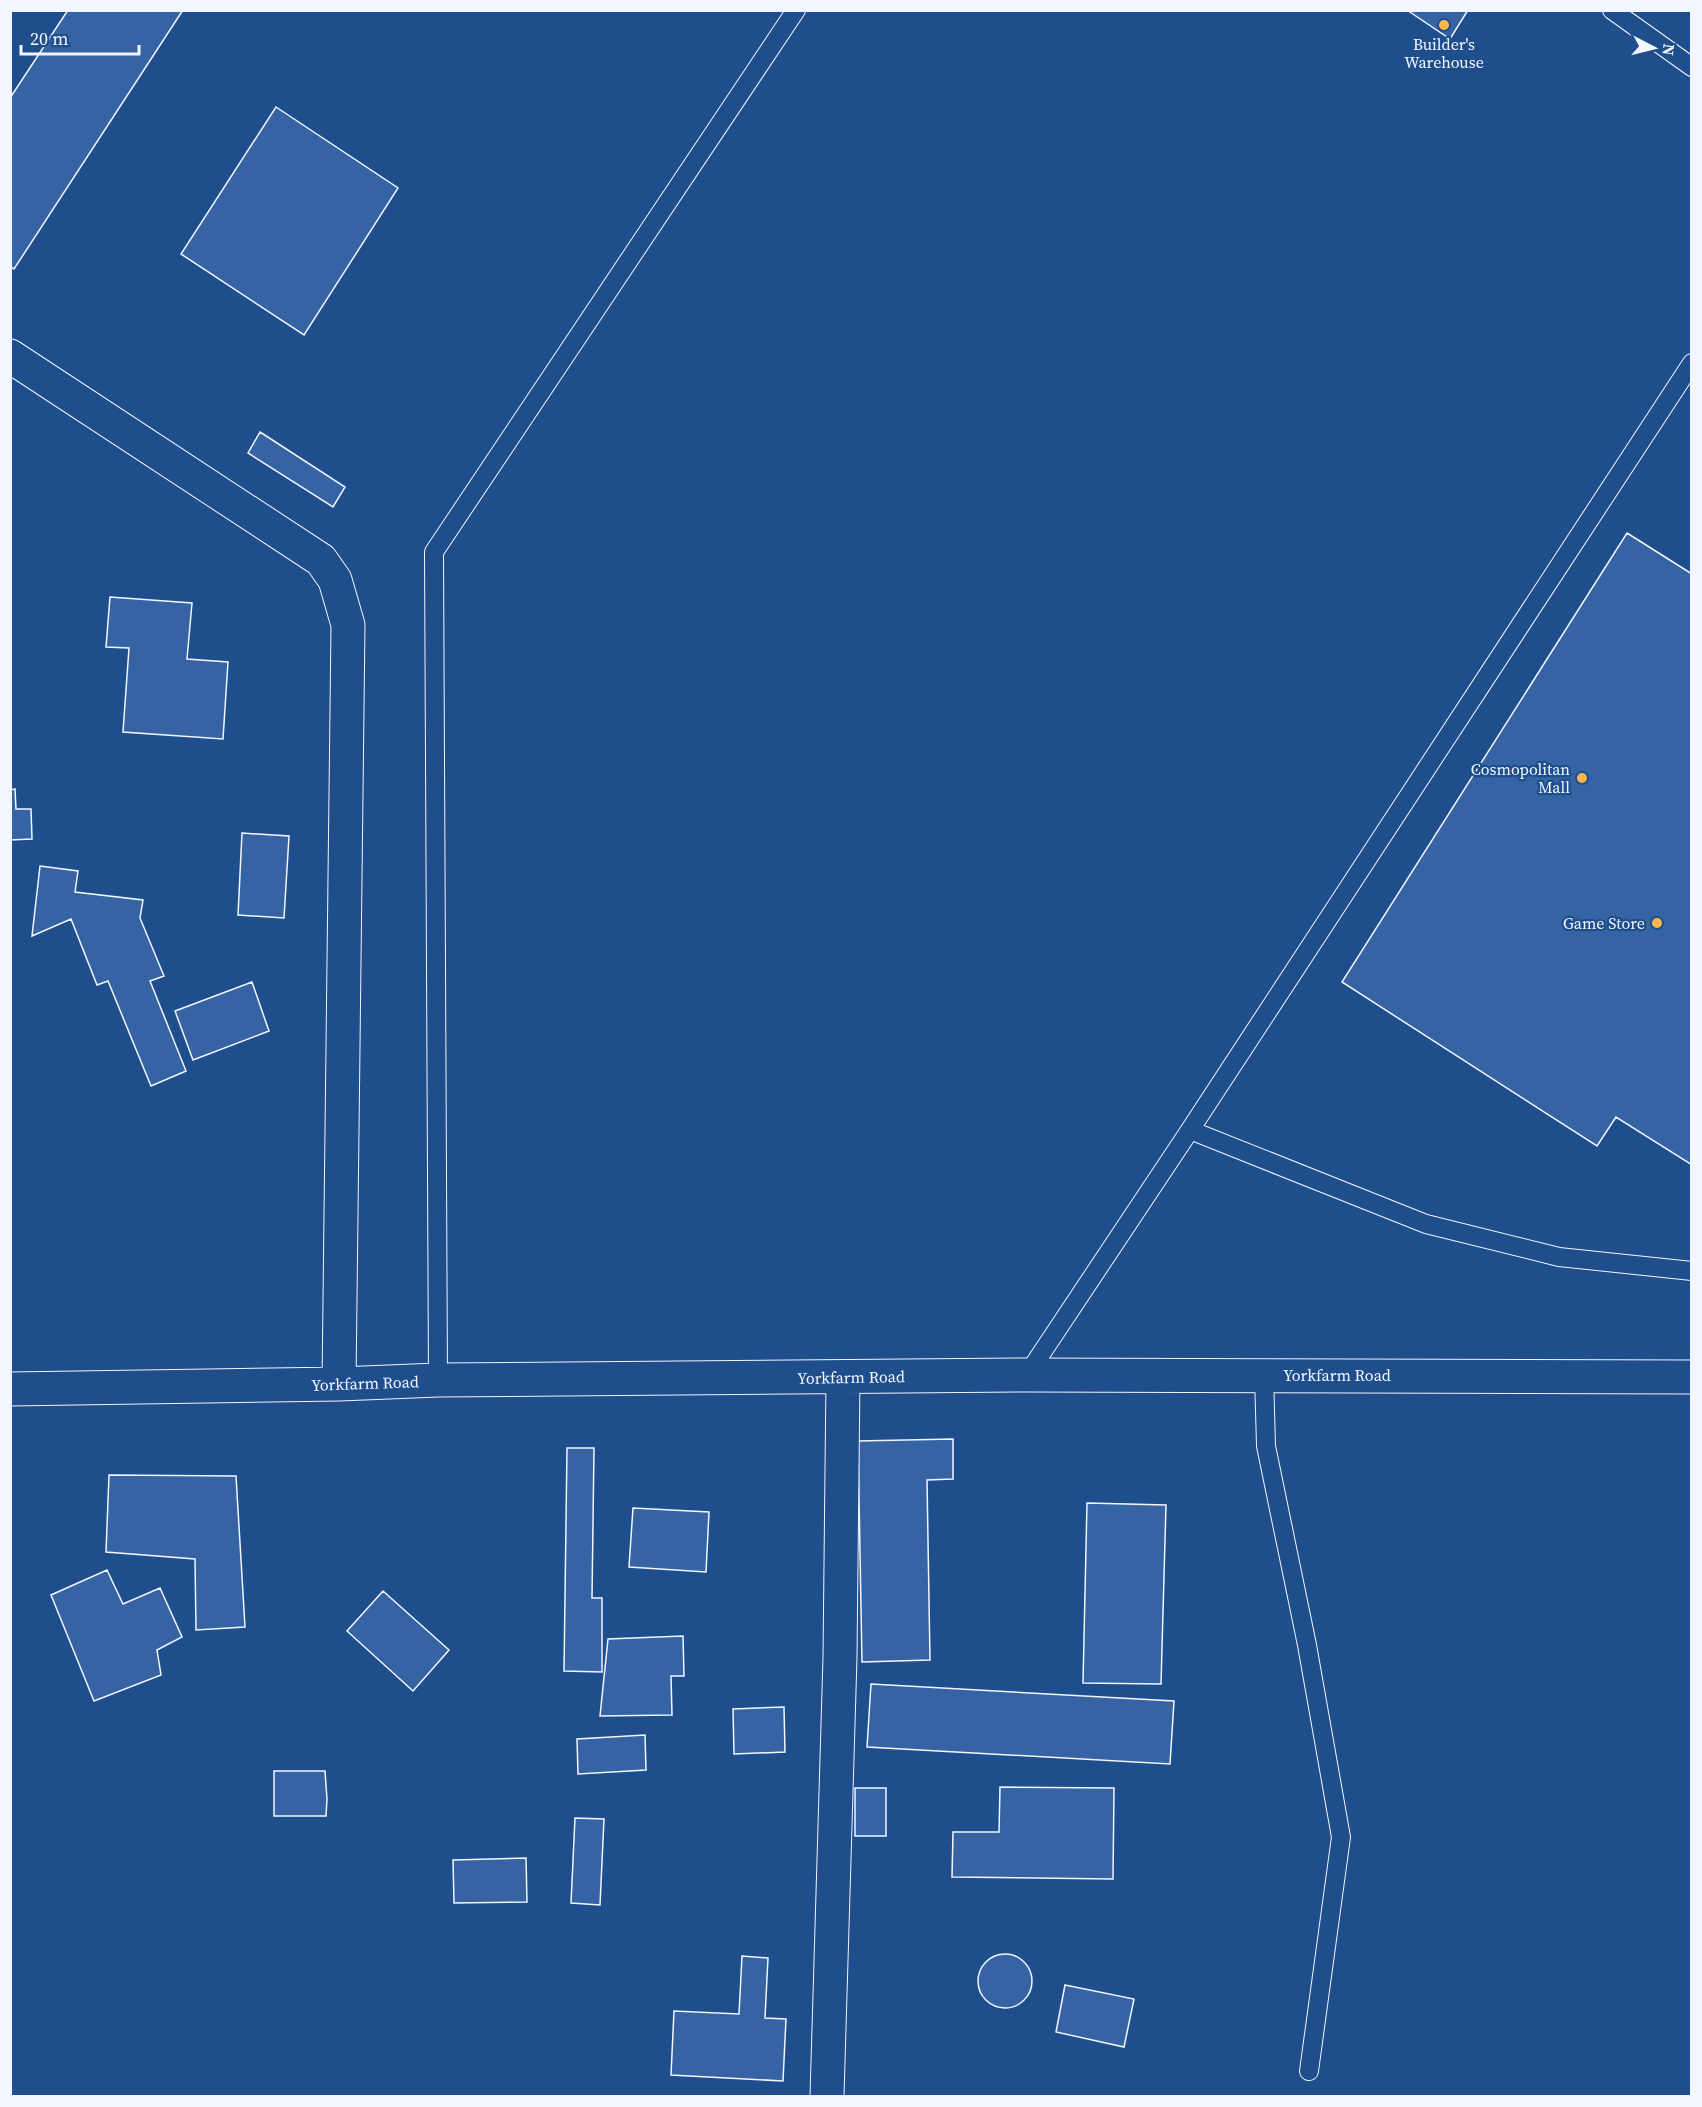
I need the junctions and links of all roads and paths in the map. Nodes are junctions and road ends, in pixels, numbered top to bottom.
1 (796, 10) edge
2 (1612, 10) edge
3 (1692, 67) edge
4 (10, 356) edge
5 (1692, 363) edge
6 (1190, 1130) junction
7 (1692, 1271) edge
8 (1027, 1375) junction
9 (1264, 1375) junction
10 (843, 1377) junction
11 (1692, 1377) edge
12 (438, 1380) junction
13 (339, 1384) junction
14 (10, 1389) edge
15 (1309, 2071) dead end
16 (827, 2097) edge

1 - 12 lane
2 - 3 lane
4 - 13 street
5 - 6 lane
6 - 7 lane
6 - 8 lane
8 - 9 street, Yorkfarm Road
8 - 10 street, Yorkfarm Road
9 - 11 street, Yorkfarm Road
9 - 15 lane
10 - 12 street, Yorkfarm Road
10 - 16 street
12 - 13 street, Yorkfarm Road
13 - 14 street, Yorkfarm Road

